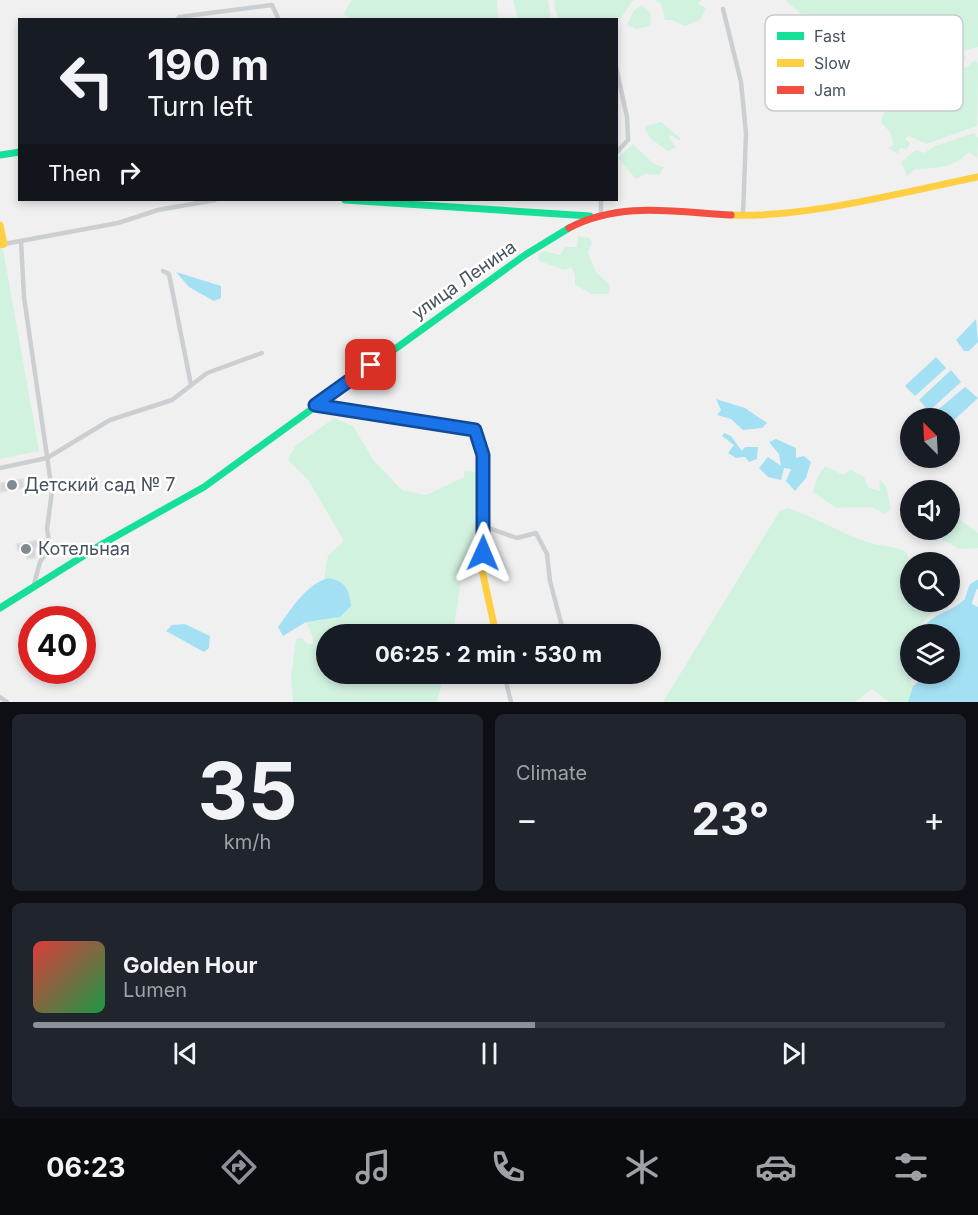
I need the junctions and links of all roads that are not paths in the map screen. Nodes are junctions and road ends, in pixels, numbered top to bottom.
1 (723, 9) dead end
2 (178, 18) edge
3 (278, 18) edge
4 (618, 76) edge
5 (618, 151) edge
6 (18, 152) edge
7 (0, 155) edge
8 (978, 177) edge
9 (210, 201) edge
10 (360, 201) edge
11 (601, 201) edge
12 (601, 213) junction
13 (592, 216) junction
14 (743, 216) junction
15 (0, 225) edge
16 (21, 242) junction
17 (2, 244) edge
18 (163, 272) dead end
19 (262, 353) dead end
20 (191, 385) junction
21 (315, 405) junction
22 (47, 458) junction
23 (0, 468) edge
24 (483, 526) junction
25 (33, 588) junction
26 (0, 608) edge
27 (494, 624) edge
28 (561, 624) edge
29 (506, 684) edge
30 (0, 697) edge
31 (7, 702) edge
32 (511, 702) edge

1 - 14 street
2 - 3 street
4 - 5 street
6 - 7 street
8 - 14 street, улица Ленина
9 - 16 street
10 - 13 street
11 - 12 street
12 - 13 street, улица Ленина
12 - 14 street, улица Ленина
13 - 21 street, улица Ленина
15 - 17 street
16 - 17 street
16 - 22 street
18 - 20 street
19 - 20 street
20 - 22 street
21 - 24 street
21 - 25 street, улица Ленина
22 - 23 street
22 - 25 street
24 - 27 street
24 - 28 street
25 - 26 street, улица Ленина
29 - 32 street
30 - 31 street

